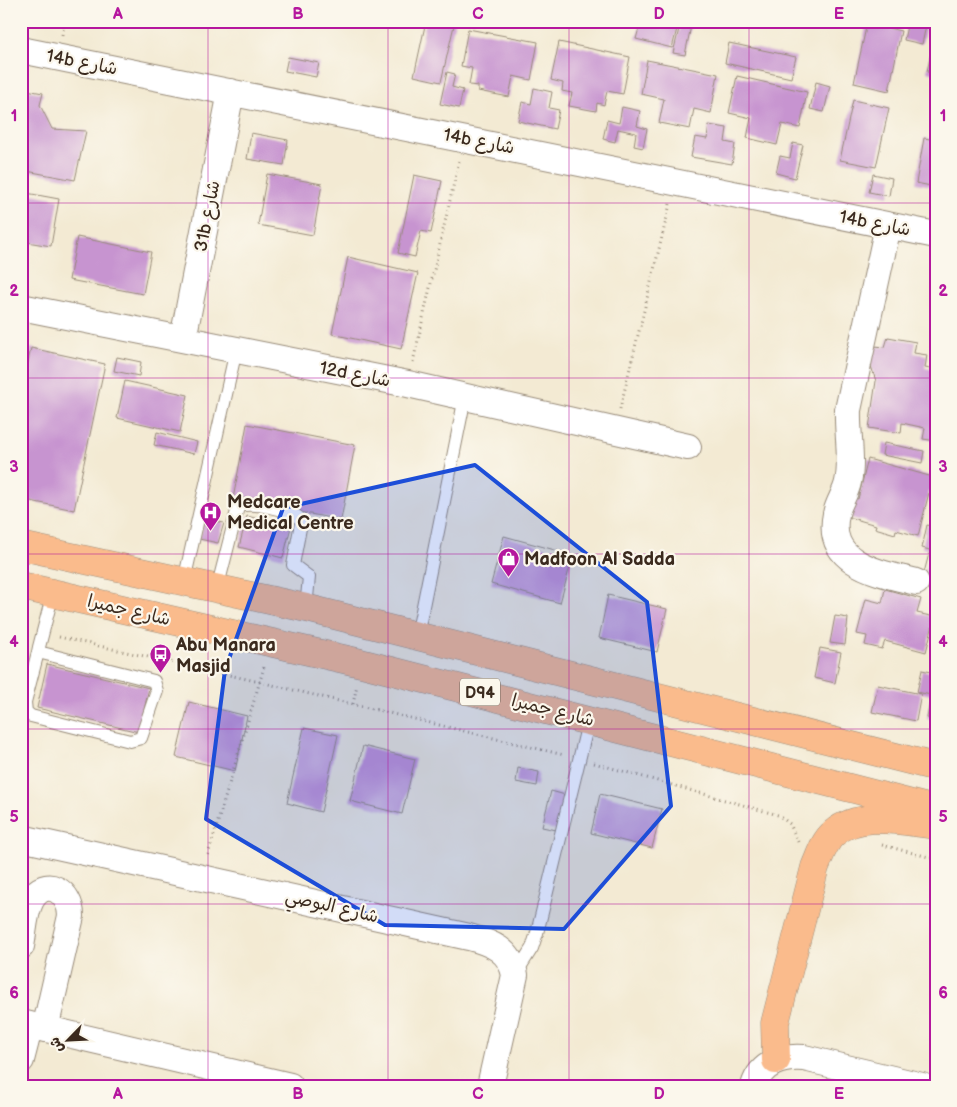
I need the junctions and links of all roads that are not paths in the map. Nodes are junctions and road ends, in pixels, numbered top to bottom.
1 (21, 50) edge
2 (231, 92) junction
3 (888, 226) junction
4 (936, 235) edge
5 (21, 306) edge
6 (184, 339) junction
7 (236, 350) junction
8 (465, 397) junction
9 (688, 447) dead end
10 (21, 546) edge
11 (184, 581) junction
12 (916, 582) dead end
13 (21, 586) edge
14 (217, 589) junction
15 (53, 593) junction
16 (306, 608) junction
17 (417, 636) junction
18 (38, 652) junction
19 (589, 719) junction
20 (936, 767) edge
21 (936, 810) edge
22 (936, 825) edge
23 (21, 838) edge
24 (21, 946) edge
25 (515, 975) junction
26 (32, 1026) edge
27 (21, 1060) edge
28 (776, 1060) junction
29 (290, 1086) edge
30 (490, 1086) edge
31 (754, 1086) edge
32 (922, 1086) edge

1 - 2 street, 14b شارع
2 - 3 street, 14b شارع
2 - 6 street, 31b شارع
3 - 4 street, 14b شارع
3 - 12 street
5 - 6 street, 12d شارع
6 - 7 street, 12d شارع
7 - 8 street, 12d شارع
7 - 11 lane
8 - 9 street, 12d شارع
8 - 17 lane
10 - 11 main road, D94
11 - 14 main road, D94
13 - 15 main road, شارع جميرا / D94
14 - 16 main road, D94
14 - 16 lane
15 - 18 lane
15 - 19 main road, شارع جميرا / D94
16 - 17 main road, D94
17 - 20 main road, D94
18 - 18 lane
19 - 21 main road, شارع جميرا / D94
19 - 25 lane
22 - 28 main road
23 - 25 street, شارع البوصي
24 - 26 street
25 - 30 street
26 - 27 street
26 - 29 street
28 - 31 street
28 - 32 street

